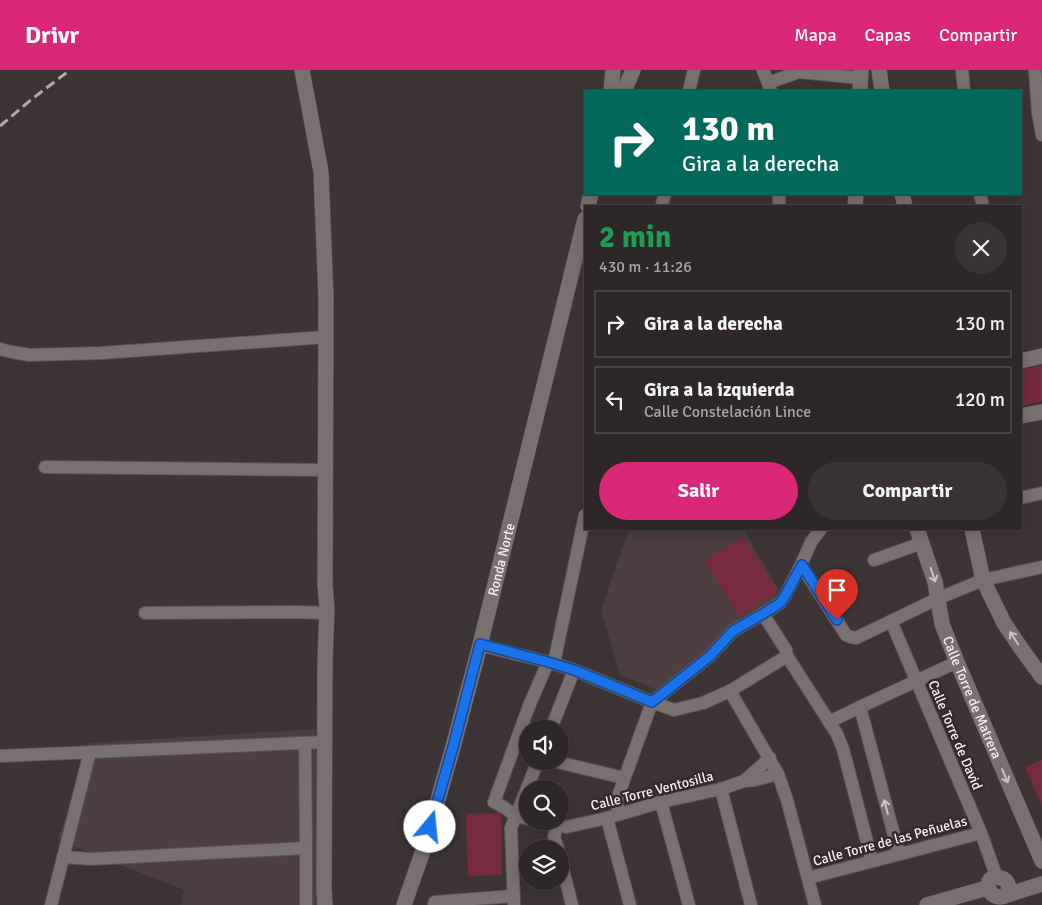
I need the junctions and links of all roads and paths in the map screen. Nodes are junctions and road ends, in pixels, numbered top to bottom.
1 (302, 70) edge
2 (613, 70) edge
3 (633, 70) edge
4 (694, 70) edge
5 (763, 70) edge
6 (879, 70) edge
7 (962, 70) edge
8 (1035, 70) edge
9 (860, 80) edge
10 (769, 87) edge
11 (611, 90) edge
12 (624, 90) edge
13 (689, 90) edge
14 (882, 90) edge
15 (964, 90) edge
16 (1042, 135) edge
17 (584, 223) edge
18 (326, 337) junction
19 (0, 349) edge
20 (1042, 356) edge
21 (1022, 361) edge
22 (1042, 412) edge
23 (1022, 416) edge
24 (45, 467) dead end
25 (326, 470) junction
26 (1042, 493) edge
27 (1022, 498) edge
28 (584, 519) edge
29 (820, 530) edge
30 (972, 530) edge
31 (920, 536) edge
32 (874, 560) dead end
33 (802, 565) junction
34 (1042, 567) edge
35 (983, 580) junction
36 (939, 598) junction
37 (145, 613) dead end
38 (327, 613) junction
39 (763, 614) junction
40 (891, 621) junction
41 (480, 644) junction
42 (787, 656) junction
43 (551, 662) junction
44 (957, 662) junction
45 (574, 670) junction
46 (1042, 677) edge
47 (916, 680) junction
48 (730, 691) junction
49 (652, 702) junction
50 (860, 706) junction
51 (555, 720) edge
52 (829, 722) junction
53 (324, 742) junction
54 (305, 743) junction
55 (90, 752) junction
56 (0, 756) edge
57 (770, 758) junction
58 (569, 765) edge
59 (778, 774) junction
60 (624, 778) junction
61 (744, 781) junction
62 (721, 789) junction
63 (661, 802) junction
64 (620, 814) junction
65 (519, 816) edge
66 (607, 818) junction
67 (519, 821) edge
68 (569, 827) edge
69 (981, 833) junction
70 (306, 848) junction
71 (899, 854) junction
72 (63, 857) junction
73 (872, 861) junction
74 (1042, 861) edge
75 (808, 878) junction
76 (1038, 887) edge
77 (568, 890) edge
78 (998, 891) edge
79 (514, 901) edge
80 (458, 902) edge
81 (404, 903) edge
82 (51, 905) edge
83 (306, 905) edge
84 (325, 905) edge
85 (434, 905) edge
86 (572, 905) edge
87 (630, 905) edge
88 (689, 905) edge
89 (751, 905) edge
90 (815, 905) edge
91 (927, 905) edge
92 (968, 905) edge

1 - 18 street
2 - 11 street
3 - 12 street
4 - 13 street
5 - 10 street
6 - 14 street
7 - 15 street
8 - 16 street
9 - 10 street
17 - 41 street, Ronda Norte
18 - 19 street
18 - 25 street
20 - 21 street
22 - 23 street
24 - 25 street
25 - 38 street
26 - 27 street
28 - 43 street
29 - 33 street
30 - 35 street
31 - 32 street
31 -> 36 street, Calle Torre de Matrera
33 - 39 street
33 - 40 street
34 - 35 street
35 - 36 street
46 -> 35 street
36 - 40 street
36 - 44 street, Calle Torre de Matrera
37 - 38 street
38 - 53 street
39 - 42 street
39 - 49 street
40 - 47 street, Calle Torre de David
41 - 43 street
41 - 81 street, Ronda Norte
42 - 48 street
42 - 52 street
43 - 45 street
43 - 65 street
44 - 47 street
44 -> 74 street, Calle Torre de Matrera
45 - 49 street
45 - 51 street
47 - 50 street
47 - 69 street, Calle Torre de David
48 - 49 street
48 - 57 street
49 - 60 street
50 - 52 street
71 -> 50 street
52 - 73 street
53 - 54 street
53 - 84 street
54 - 55 street
54 - 70 street
55 - 56 street
55 - 72 street
57 - 59 street
57 - 61 street, Calle Torre Ventosilla
58 - 60 street
59 - 61 street, Calle Torre Ventosilla
59 - 75 street
60 - 64 street
61 - 62 street, Calle Torre Ventosilla
62 - 63 street, Calle Torre Ventosilla
62 - 89 street
63 - 64 street, Calle Torre Ventosilla
63 - 88 street
64 - 66 street, Calle Torre Ventosilla
66 - 68 street, Calle Torre Ventosilla
66 - 87 street
67 - 79 street
69 - 71 street, Calle Torre de las Peñuelas
69 - 78 street, Calle Torre de David
70 - 72 street
70 - 83 street
71 - 73 street, Calle Torre de las Peñuelas
72 - 82 street
73 - 75 street, Calle Torre de las Peñuelas
75 - 90 street
76 - 78 street
77 - 86 street
78 - 91 street
78 - 92 street
79 - 80 street
80 - 85 street

